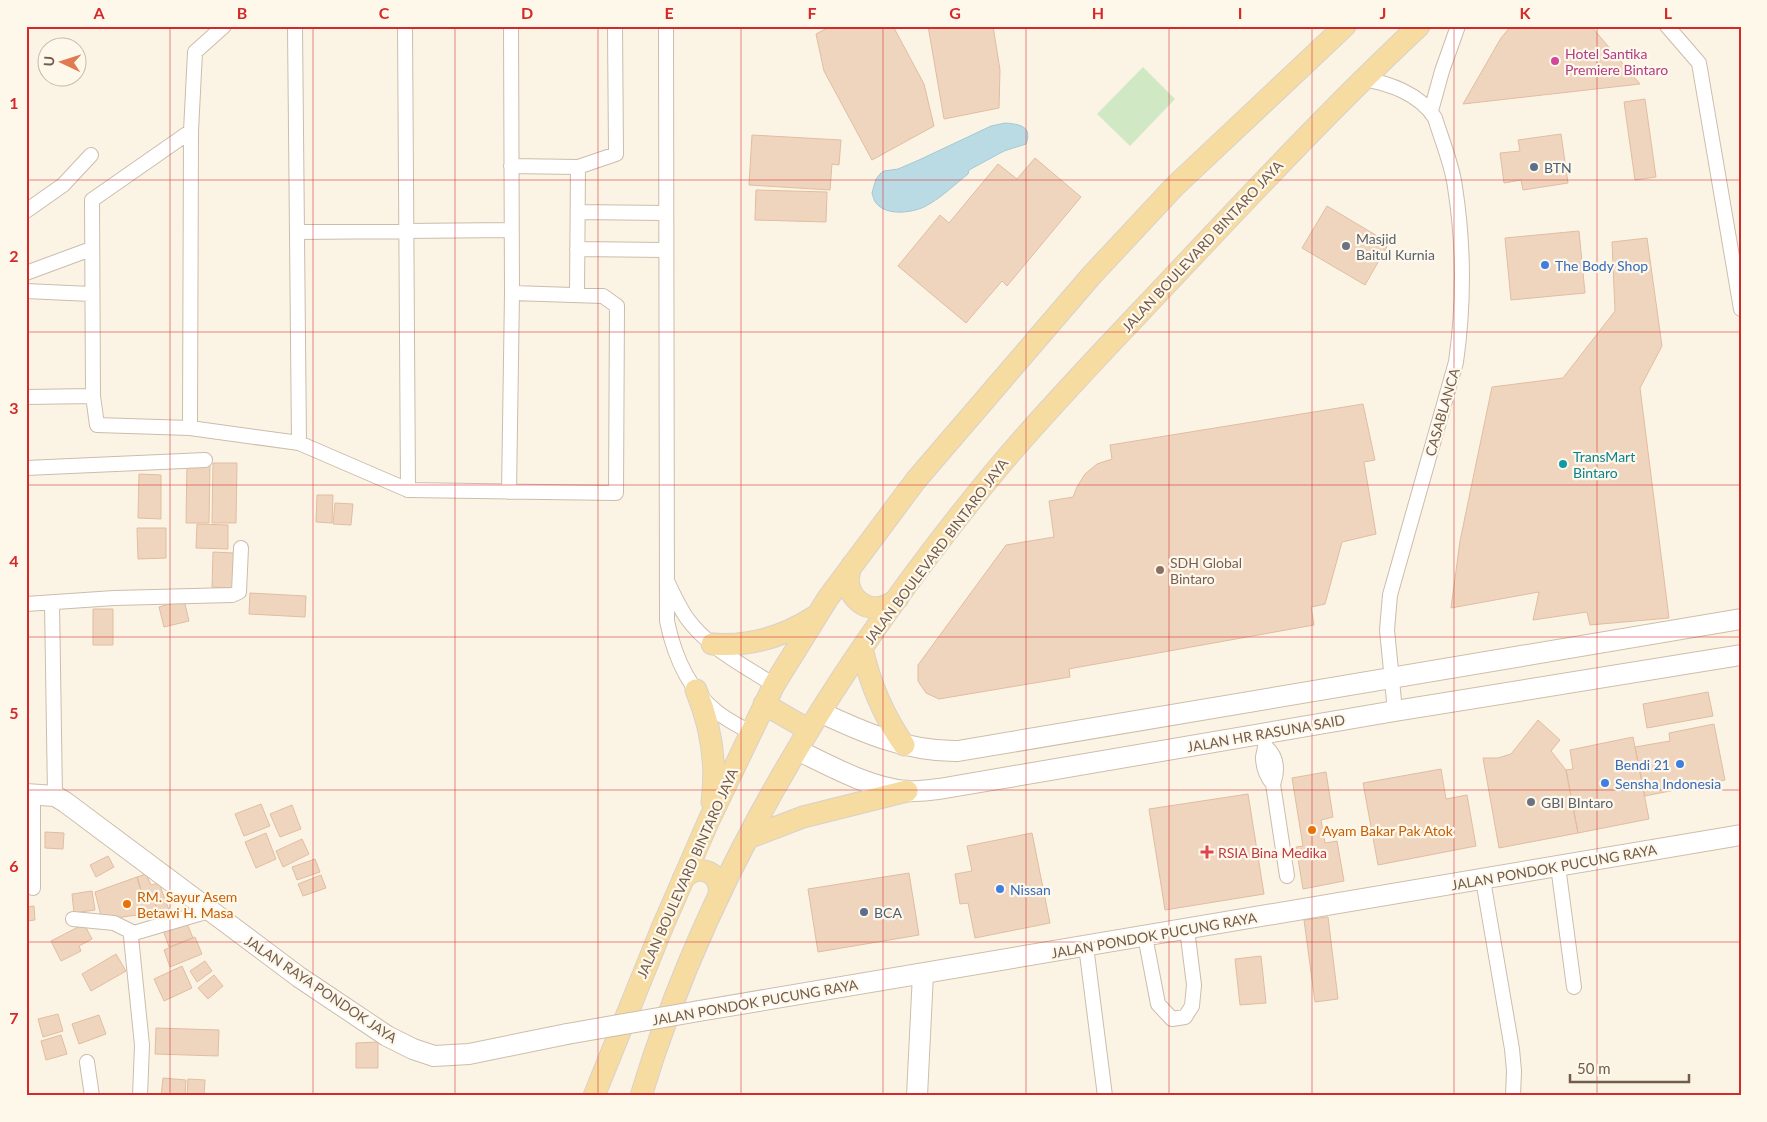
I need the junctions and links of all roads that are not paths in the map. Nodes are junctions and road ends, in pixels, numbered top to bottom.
1 (224, 26) edge
2 (294, 26) edge
3 (405, 26) edge
4 (511, 26) edge
5 (615, 26) edge
6 (666, 26) edge
7 (1344, 26) edge
8 (1419, 26) edge
9 (1458, 26) edge
10 (1667, 26) edge
11 (1363, 79) junction
12 (1431, 111) junction
13 (191, 131) junction
14 (91, 155) dead end
15 (511, 166) junction
16 (578, 167) junction
17 (26, 211) edge
18 (578, 212) junction
19 (665, 213) junction
20 (512, 230) junction
21 (407, 231) junction
22 (298, 232) junction
23 (91, 249) junction
24 (577, 249) junction
25 (665, 250) junction
26 (26, 273) edge
27 (26, 291) edge
28 (512, 293) junction
29 (91, 294) junction
30 (577, 294) junction
31 (1741, 309) edge
32 (92, 396) junction
33 (26, 397) edge
34 (190, 428) junction
35 (299, 443) junction
36 (205, 460) dead end
37 (26, 468) edge
38 (408, 490) junction
39 (508, 492) junction
40 (241, 548) dead end
41 (852, 564) junction
42 (666, 580) junction
43 (898, 598) junction
44 (52, 603) junction
45 (26, 604) edge
46 (816, 616) junction
47 (1741, 619) edge
48 (712, 644) junction
49 (862, 648) junction
50 (1741, 655) edge
51 (1392, 678) junction
52 (774, 685) junction
53 (696, 690) junction
54 (764, 704) junction
55 (1395, 711) junction
56 (820, 712) junction
57 (1110, 726) junction
58 (809, 730) junction
59 (750, 732) junction
60 (1265, 741) junction
61 (904, 745) junction
62 (797, 750) junction
63 (1116, 759) junction
64 (907, 791) junction
65 (30, 793) edge
66 (55, 796) junction
67 (709, 820) junction
68 (1741, 835) edge
69 (748, 838) junction
70 (1558, 866) junction
71 (1286, 876) dead end
72 (683, 879) junction
73 (1483, 880) junction
74 (33, 888) dead end
75 (719, 895) junction
76 (209, 911) junction
77 (73, 919) dead end
78 (1187, 929) junction
79 (134, 933) junction
80 (1145, 936) junction
81 (1086, 946) junction
82 (922, 974) junction
83 (1574, 987) dead end
84 (568, 1034) joint
85 (87, 1062) dead end
86 (92, 1096) edge
87 (140, 1096) edge
88 (594, 1096) edge
89 (641, 1096) edge
90 (917, 1096) edge
91 (1105, 1096) edge
92 (1513, 1096) edge

1 - 13 street
2 - 22 street
3 - 21 street
4 - 15 street
5 - 16 street
6 - 19 street
7 - 41 main road, JALAN BOULEVARD BINTARO JAYA
8 - 11 main road, JALAN BOULEVARD BINTARO JAYA
9 - 12 street
10 - 31 street
11 - 12 street
11 - 43 main road, JALAN BOULEVARD BINTARO JAYA
12 - 51 street, CASABLANCA
13 - 23 street
13 - 34 street
14 - 17 street
15 - 16 street
15 - 20 street
16 - 18 street
18 - 19 street
18 - 24 street
19 - 25 street
20 - 21 street
20 - 28 street
21 - 22 street
21 - 38 street
22 - 35 street
23 - 26 street
23 - 29 street
24 - 25 street
24 - 30 street
25 - 42 street
27 - 29 street
28 - 30 street
28 - 39 street
29 - 32 street
30 - 39 street
32 - 33 street
32 - 34 street
34 - 35 street
35 - 38 street
36 - 37 street
38 - 39 street
40 - 44 street
41 - 43 main road
41 - 46 main road, JALAN BOULEVARD BINTARO JAYA
42 - 48 street
42 - 53 street
43 - 49 main road, JALAN BOULEVARD BINTARO JAYA
44 - 45 street
44 - 66 street
46 - 48 main road
46 - 52 main road, JALAN BOULEVARD BINTARO JAYA
47 - 51 street
48 - 52 street
49 - 56 main road, JALAN BOULEVARD BINTARO JAYA
49 - 61 main road
50 - 55 street, JALAN HR RASUNA SAID
51 - 55 street, CASABLANCA
51 - 57 street
52 - 54 main road, JALAN BOULEVARD BINTARO JAYA
53 - 59 street
53 - 67 main road
54 - 58 main road
54 - 59 main road, JALAN BOULEVARD BINTARO JAYA
55 - 60 street, JALAN HR RASUNA SAID
56 - 58 main road, JALAN BOULEVARD BINTARO JAYA
56 - 61 street
57 - 61 street
57 - 63 street
58 - 62 main road, JALAN BOULEVARD BINTARO JAYA
59 - 67 main road, JALAN BOULEVARD BINTARO JAYA
60 - 63 street, JALAN HR RASUNA SAID
60 - 71 street
62 - 64 street, JALAN HR RASUNA SAID
62 - 69 main road, JALAN BOULEVARD BINTARO JAYA
63 - 64 street, JALAN HR RASUNA SAID
64 - 69 main road
65 - 66 street, JALAN RAYA PONDOK JAYA
65 - 74 street
66 - 76 street, JALAN RAYA PONDOK JAYA
67 - 72 main road, JALAN BOULEVARD BINTARO JAYA
68 - 70 street, JALAN PONDOK PUCUNG RAYA
69 - 75 main road, JALAN BOULEVARD BINTARO JAYA
70 - 73 street, JALAN PONDOK PUCUNG RAYA
70 - 83 street
72 - 75 main road
72 - 88 main road, JALAN BOULEVARD BINTARO JAYA
73 - 78 street, JALAN PONDOK PUCUNG RAYA
73 - 92 street
75 - 89 main road, JALAN BOULEVARD BINTARO JAYA
76 - 79 street
76 - 84 street, JALAN RAYA PONDOK JAYA
77 - 79 street
78 - 80 street, JALAN PONDOK PUCUNG RAYA
78 - 80 street
79 - 87 street
80 - 81 street, JALAN PONDOK PUCUNG RAYA
81 - 82 street, JALAN PONDOK PUCUNG RAYA
81 - 91 street
82 - 84 street, JALAN PONDOK PUCUNG RAYA, bridge
82 - 90 street
85 - 86 street

